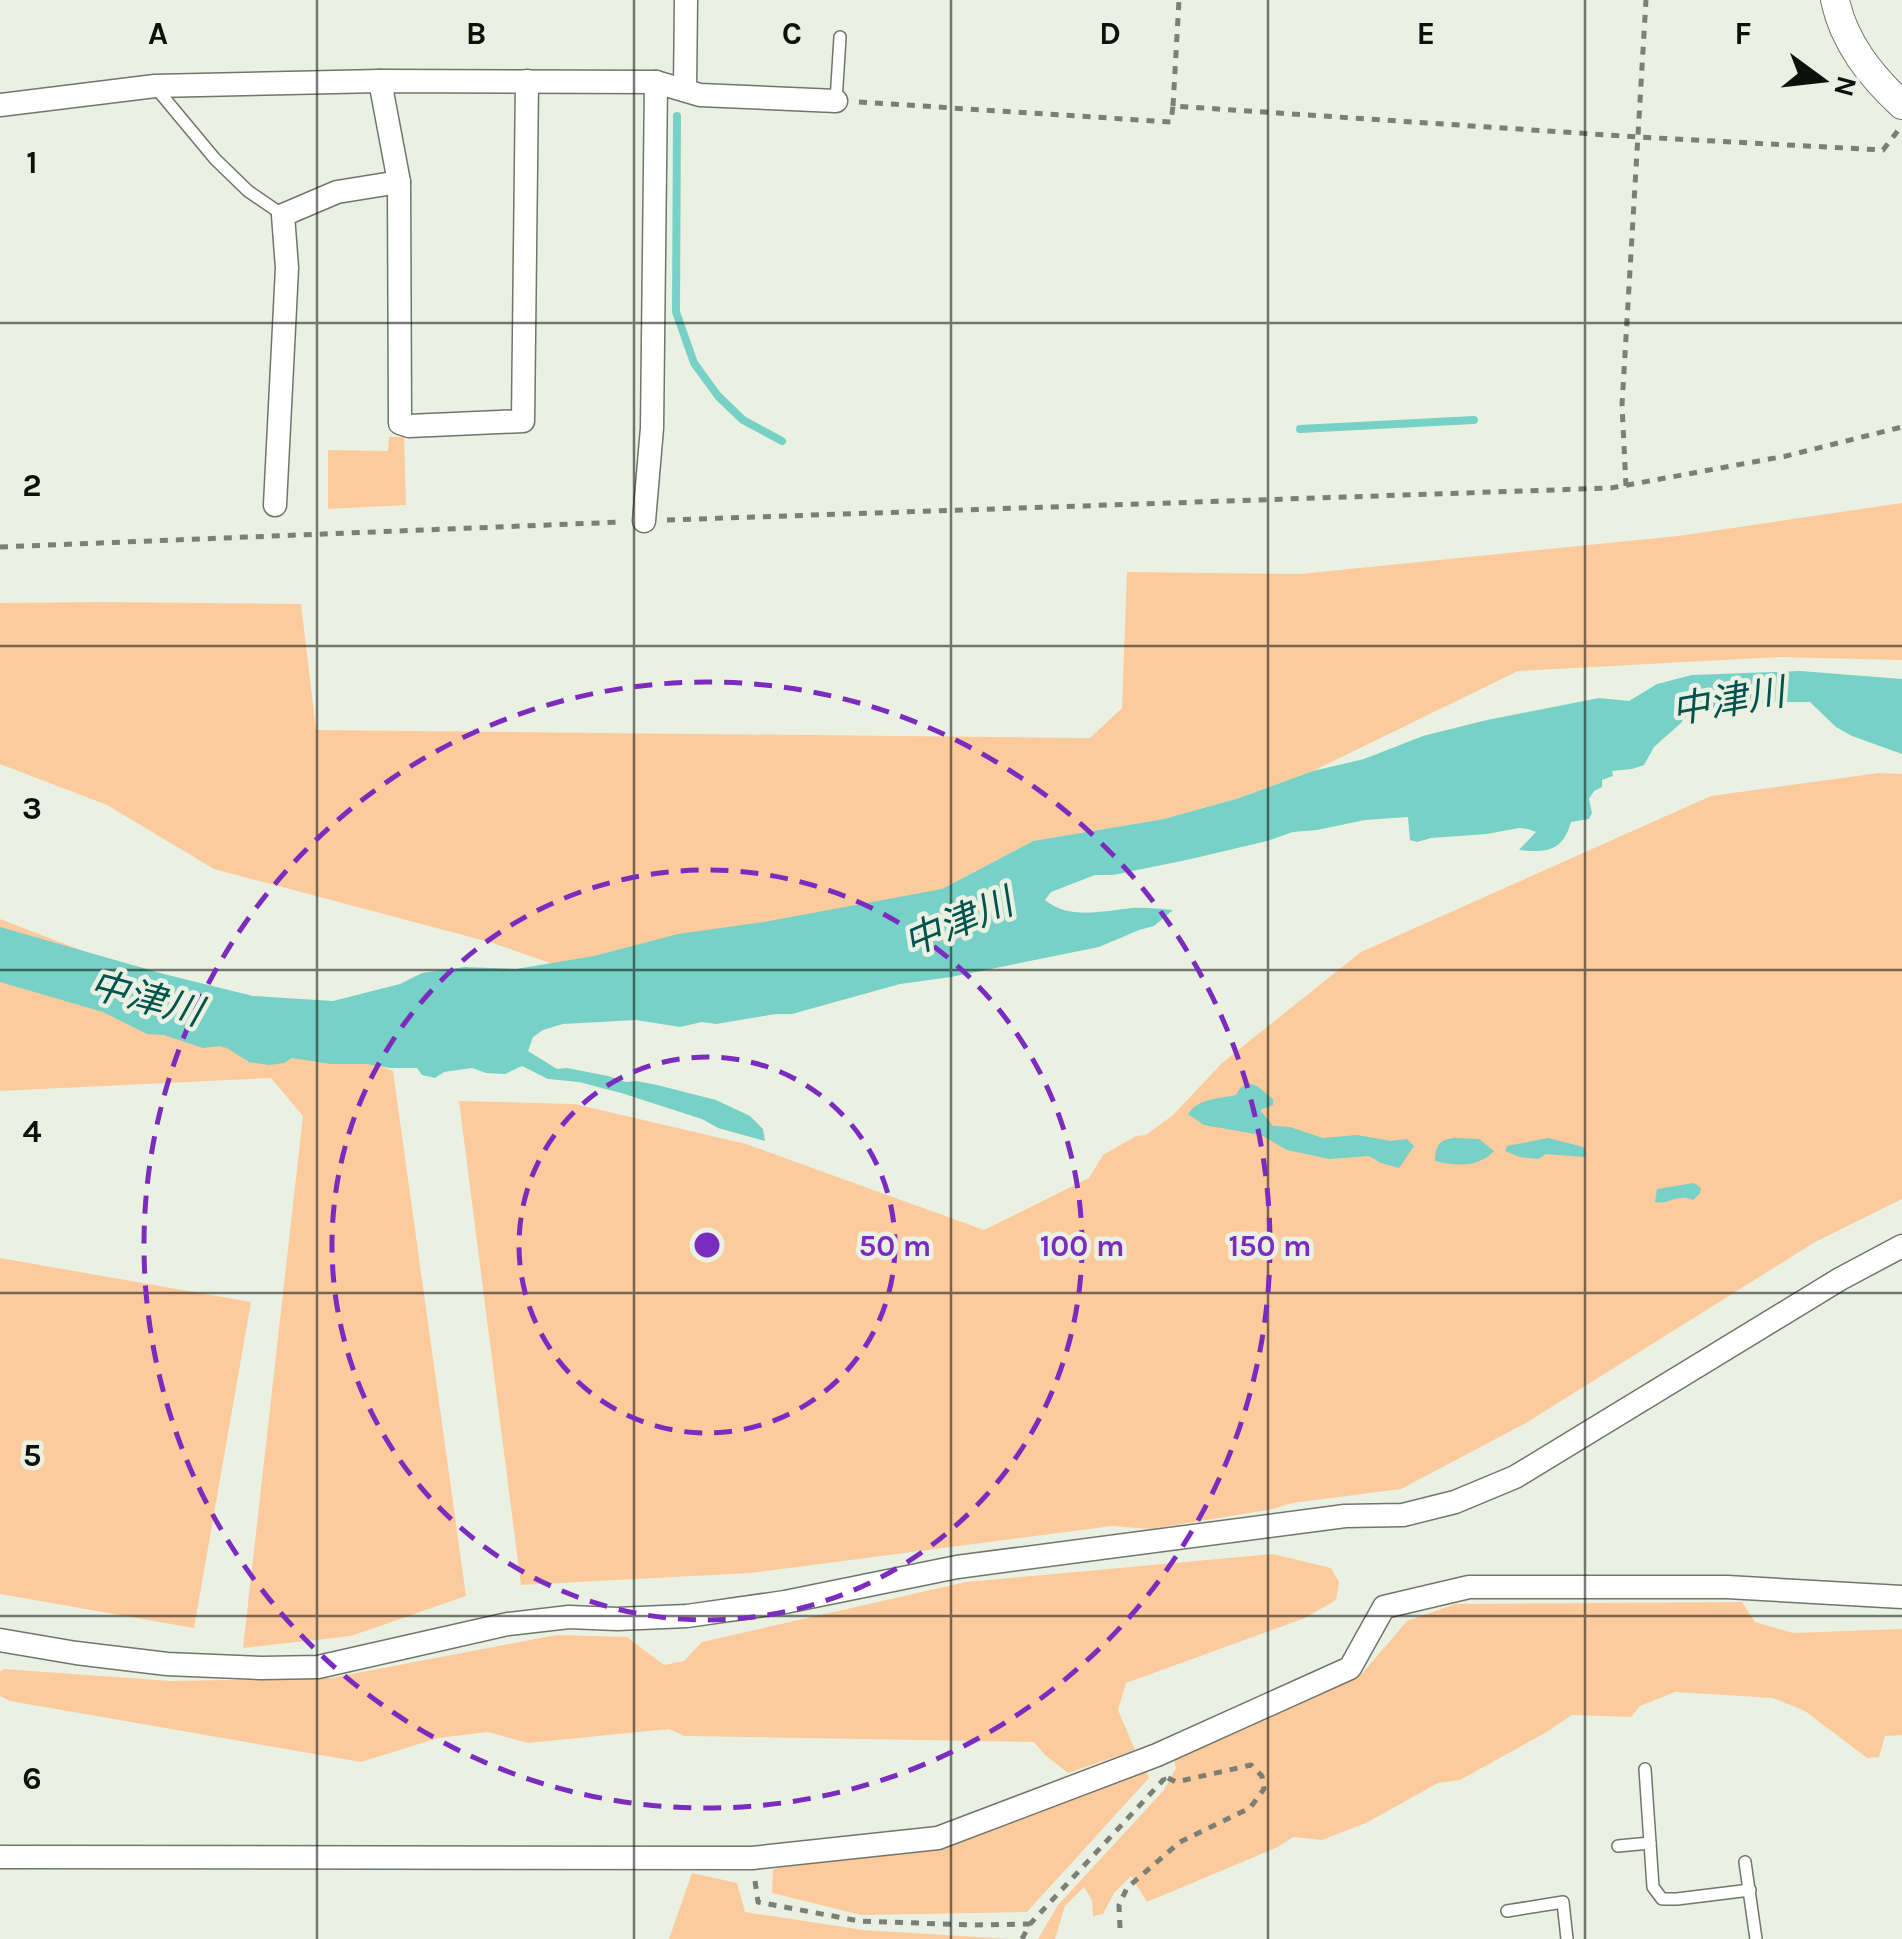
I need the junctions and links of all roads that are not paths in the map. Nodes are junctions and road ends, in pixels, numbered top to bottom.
1 (686, 0) edge
2 (1835, 0) edge
3 (840, 37) dead end
4 (380, 81) junction
5 (528, 81) junction
6 (656, 82) junction
7 (155, 86) junction
8 (685, 90) junction
9 (836, 101) joint
10 (0, 105) edge
11 (1902, 105) edge
12 (399, 182) junction
13 (283, 214) junction
14 (275, 505) dead end
15 (644, 521) road end
16 (1902, 1246) edge
17 (1902, 1598) edge
18 (0, 1640) edge
19 (1644, 1769) dead end
20 (1650, 1843) junction
21 (1618, 1846) dead end
22 (0, 1857) edge
23 (1745, 1862) dead end
24 (1750, 1890) junction
25 (1507, 1911) dead end
26 (1567, 1939) edge
27 (1756, 1939) edge

1 - 8 street
2 - 11 street
3 - 9 lane
4 - 5 street
4 - 7 street
4 - 12 street
5 - 6 street
5 - 12 street
6 - 8 street
6 - 15 street
7 - 10 street
7 - 13 lane
8 - 9 street
12 - 13 street
13 - 14 street
16 - 18 street
17 - 22 street
19 - 20 lane
20 - 21 lane
20 - 24 lane
23 - 24 lane
24 - 27 lane
25 - 26 lane

